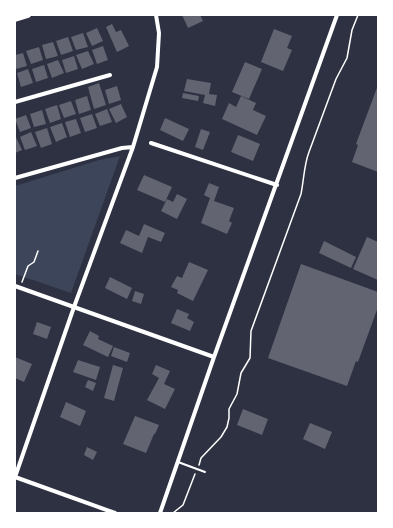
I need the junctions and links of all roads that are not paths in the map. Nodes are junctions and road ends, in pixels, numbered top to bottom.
1 (28, 15) edge
2 (156, 15) edge
3 (337, 15) edge
4 (15, 19) edge
5 (110, 74) dead end
6 (15, 102) edge
7 (151, 143) dead end
8 (133, 147) junction
9 (15, 178) edge
10 (277, 185) junction
11 (15, 286) edge
12 (74, 307) junction
13 (214, 357) junction
14 (178, 462) junction
15 (204, 472) dead end
16 (15, 477) edge
17 (115, 513) edge
18 (160, 513) edge

1 - 4 street
2 - 8 street
3 - 10 street
5 - 6 street
7 - 10 street
8 - 9 street
8 - 12 street
10 - 13 street
11 - 12 street
12 - 13 street
12 - 16 street
13 - 14 street
14 - 15 lane
14 - 18 street
16 - 17 street

